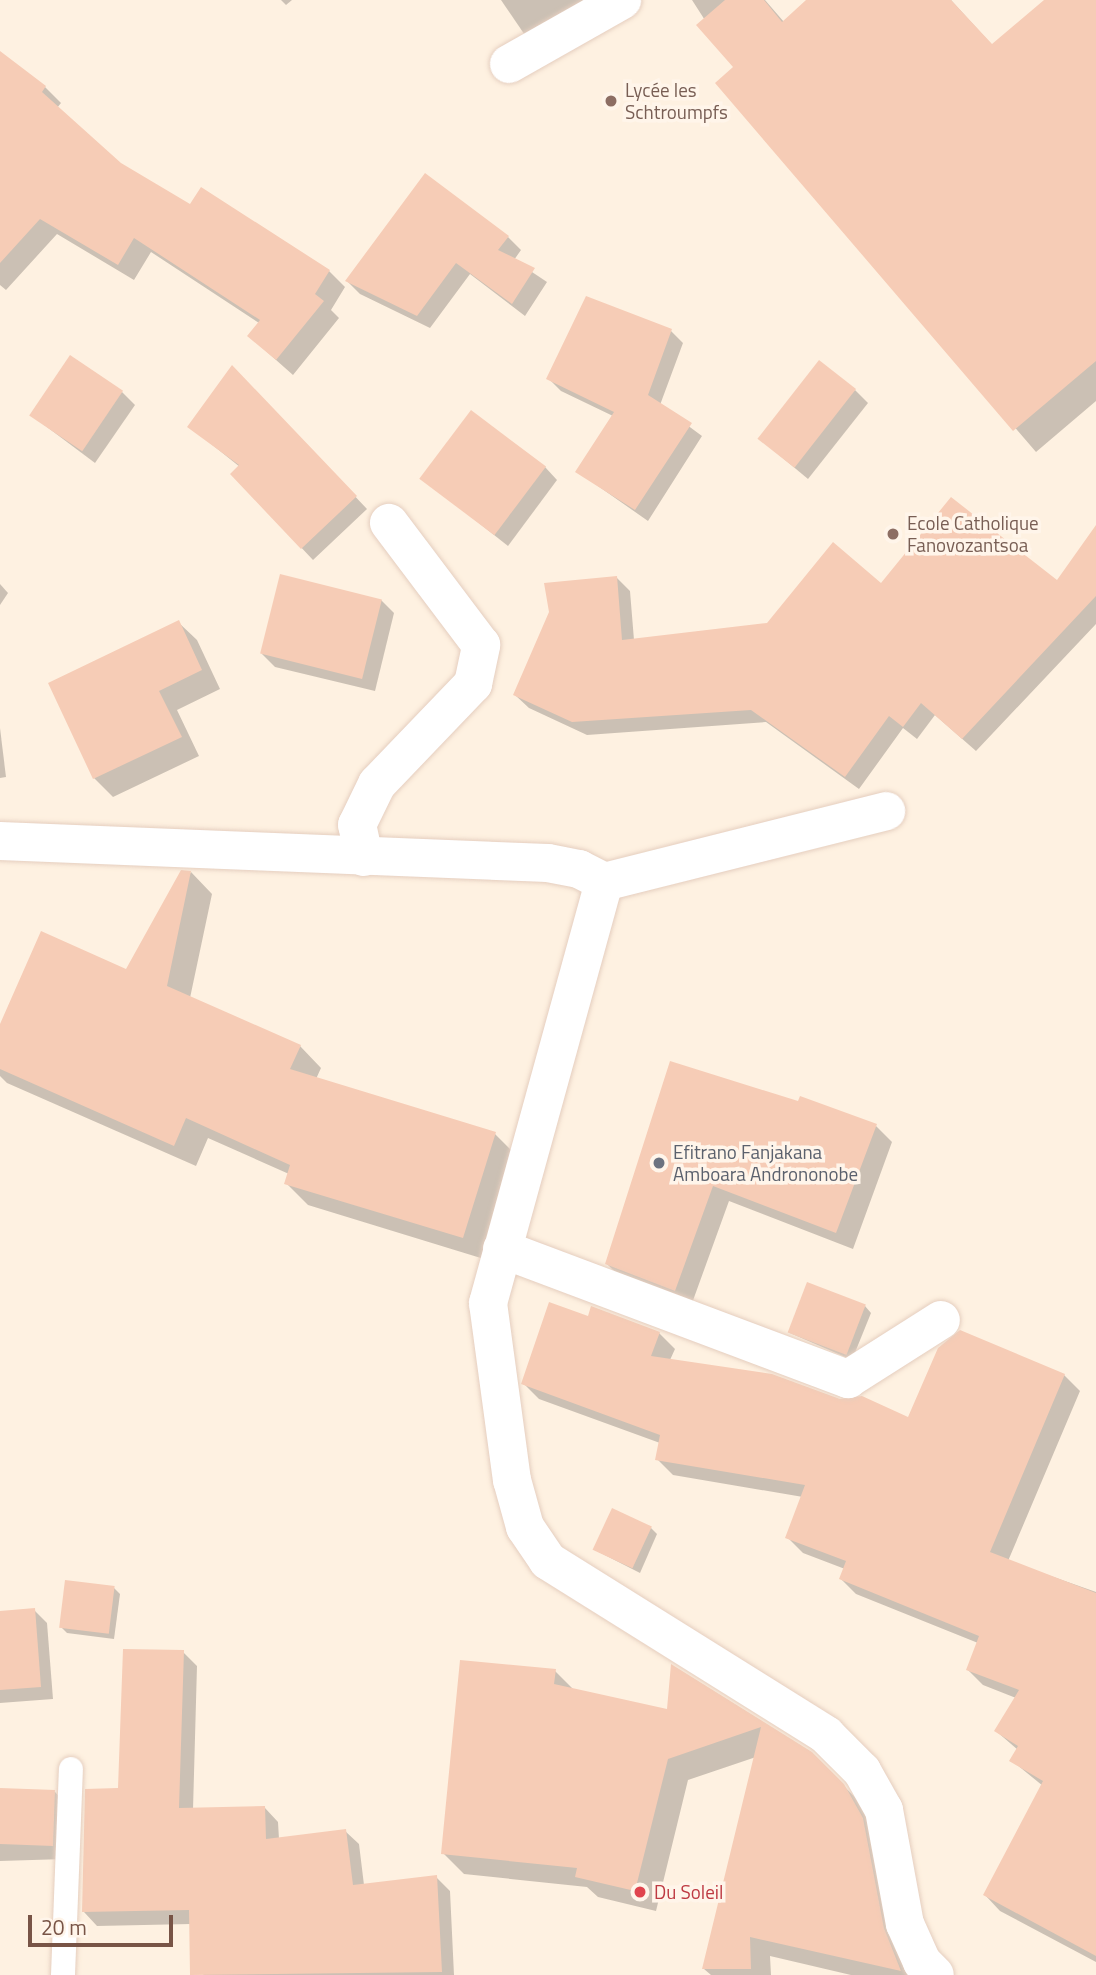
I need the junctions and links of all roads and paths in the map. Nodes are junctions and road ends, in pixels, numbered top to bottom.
1 (622, 0) edge
2 (509, 64) dead end
3 (389, 523) dead end
4 (886, 811) dead end
5 (0, 841) edge
6 (364, 857) junction
7 (604, 882) junction
8 (502, 1249) junction
9 (941, 1320) dead end
10 (71, 1769) dead end
11 (63, 1975) edge
12 (935, 1975) edge

1 - 2 street
3 - 6 street
4 - 7 street
5 - 6 street
6 - 7 street
7 - 8 street
8 - 9 street
8 - 12 street
10 - 11 lane

